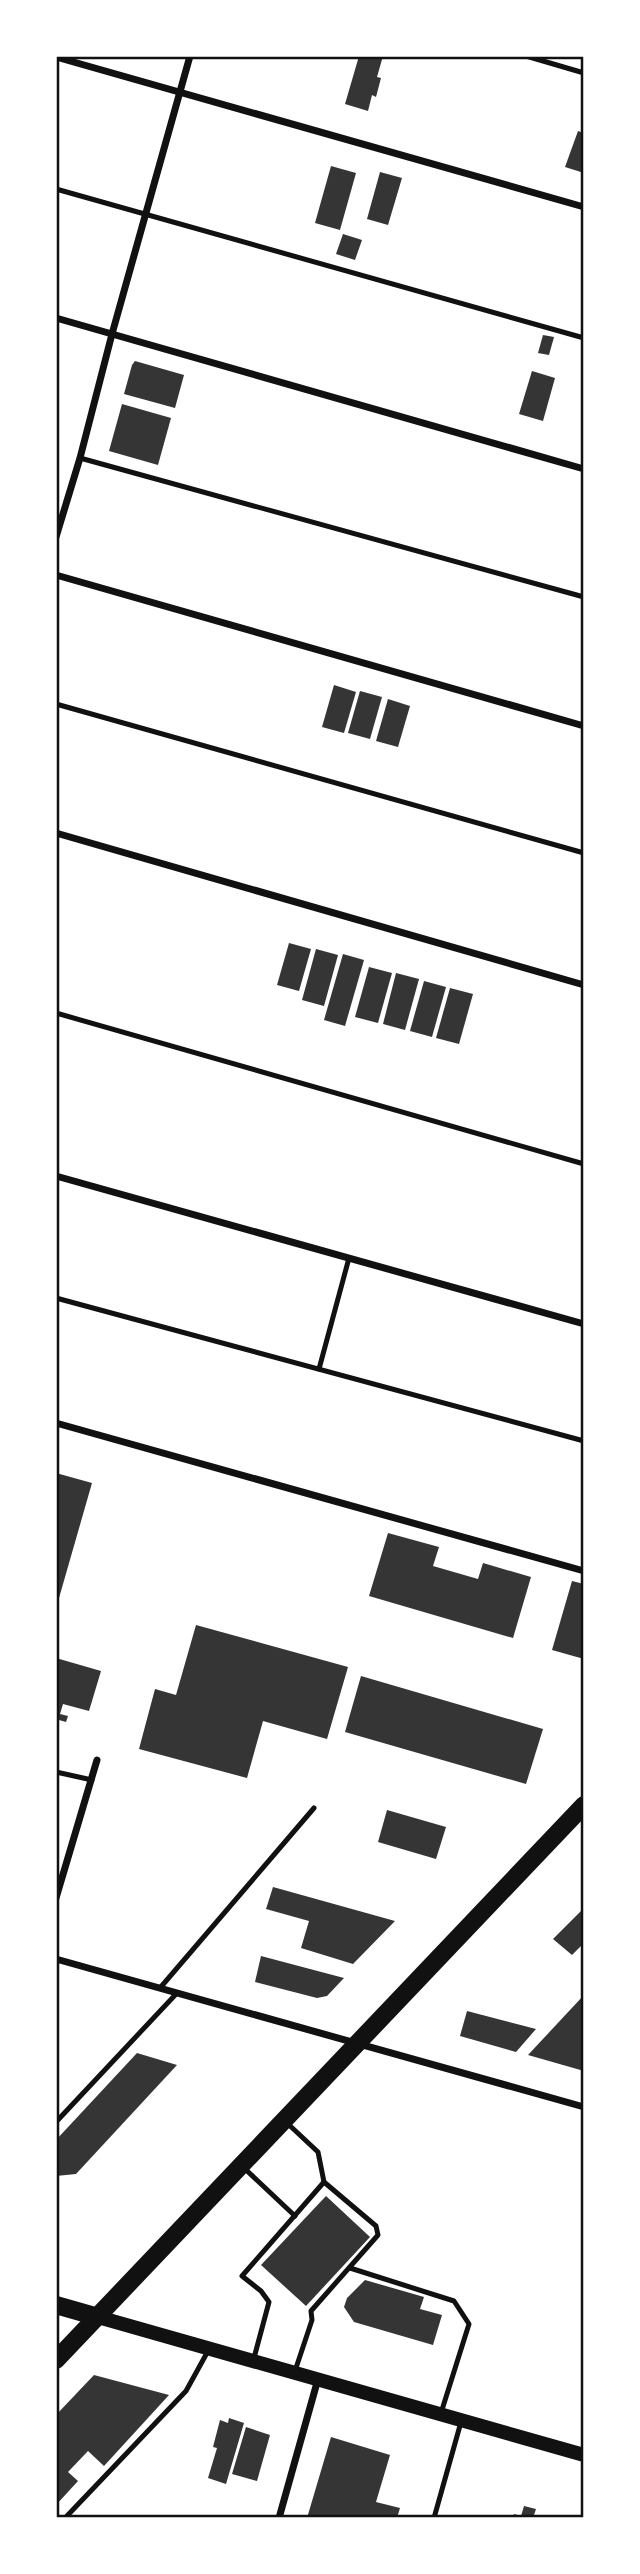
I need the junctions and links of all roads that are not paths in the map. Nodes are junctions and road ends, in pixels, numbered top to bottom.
1 (190, 56) edge
2 (526, 56) edge
3 (56, 57) edge
4 (584, 73) edge
5 (180, 92) junction
6 (56, 189) edge
7 (584, 207) edge
8 (146, 215) junction
9 (56, 318) edge
10 (112, 334) junction
11 (584, 338) edge
12 (80, 458) junction
13 (584, 468) edge
14 (56, 537) edge
15 (56, 575) edge
16 (584, 597) edge
17 (56, 704) edge
18 (584, 726) edge
19 (56, 833) edge
20 (584, 853) edge
21 (584, 985) edge
22 (56, 1013) edge
23 (584, 1164) edge
24 (56, 1176) edge
25 (349, 1258) junction
26 (56, 1298) edge
27 (584, 1324) edge
28 (319, 1369) junction
29 (56, 1423) edge
30 (584, 1441) edge
31 (584, 1571) edge
32 (97, 1760) dead end
33 (56, 1772) edge
34 (92, 1780) junction
35 (584, 1805) edge
36 (314, 1808) dead end
37 (56, 1898) edge
38 (56, 1959) edge
39 (160, 1988) junction
40 (177, 1993) junction
41 (358, 2043) junction
42 (584, 2107) edge
43 (285, 2121) junction
44 (56, 2122) edge
45 (241, 2166) junction
46 (324, 2182) junction
47 (295, 2216) junction
48 (349, 2268) junction
49 (56, 2305) edge
50 (98, 2317) junction
51 (209, 2348) junction
52 (56, 2360) edge
53 (253, 2361) junction
54 (295, 2373) junction
55 (318, 2379) junction
56 (440, 2416) junction
57 (461, 2421) junction
58 (584, 2455) edge
59 (65, 2518) edge
60 (279, 2518) edge
61 (434, 2518) edge

1 - 5 street
2 - 4 lane
3 - 5 street
5 - 7 street
5 - 8 street
6 - 8 lane
8 - 10 street
8 - 11 lane
9 - 10 street
10 - 12 street
10 - 13 street
12 - 14 street
12 - 16 lane
15 - 18 street
17 - 20 lane
19 - 21 street
22 - 23 lane
24 - 25 street
25 - 27 street
25 - 28 lane
26 - 28 lane
28 - 30 lane
29 - 31 street
32 - 34 street
33 - 34 lane
34 - 37 street
35 - 41 main road
36 - 39 lane
38 - 39 street
39 - 40 street
40 - 41 street
40 - 44 lane
41 - 42 street
41 - 43 main road
43 - 45 main road
43 - 46 lane
45 - 47 lane
45 - 50 main road
46 - 47 lane
46 - 48 lane
47 - 53 lane
48 - 54 lane
48 - 56 lane
49 - 50 main road
50 - 51 main road
50 - 52 main road
51 - 53 main road
51 - 59 lane
53 - 54 main road
54 - 55 main road
55 - 56 main road
55 - 60 street
56 - 57 main road
57 - 58 main road
57 - 61 lane

